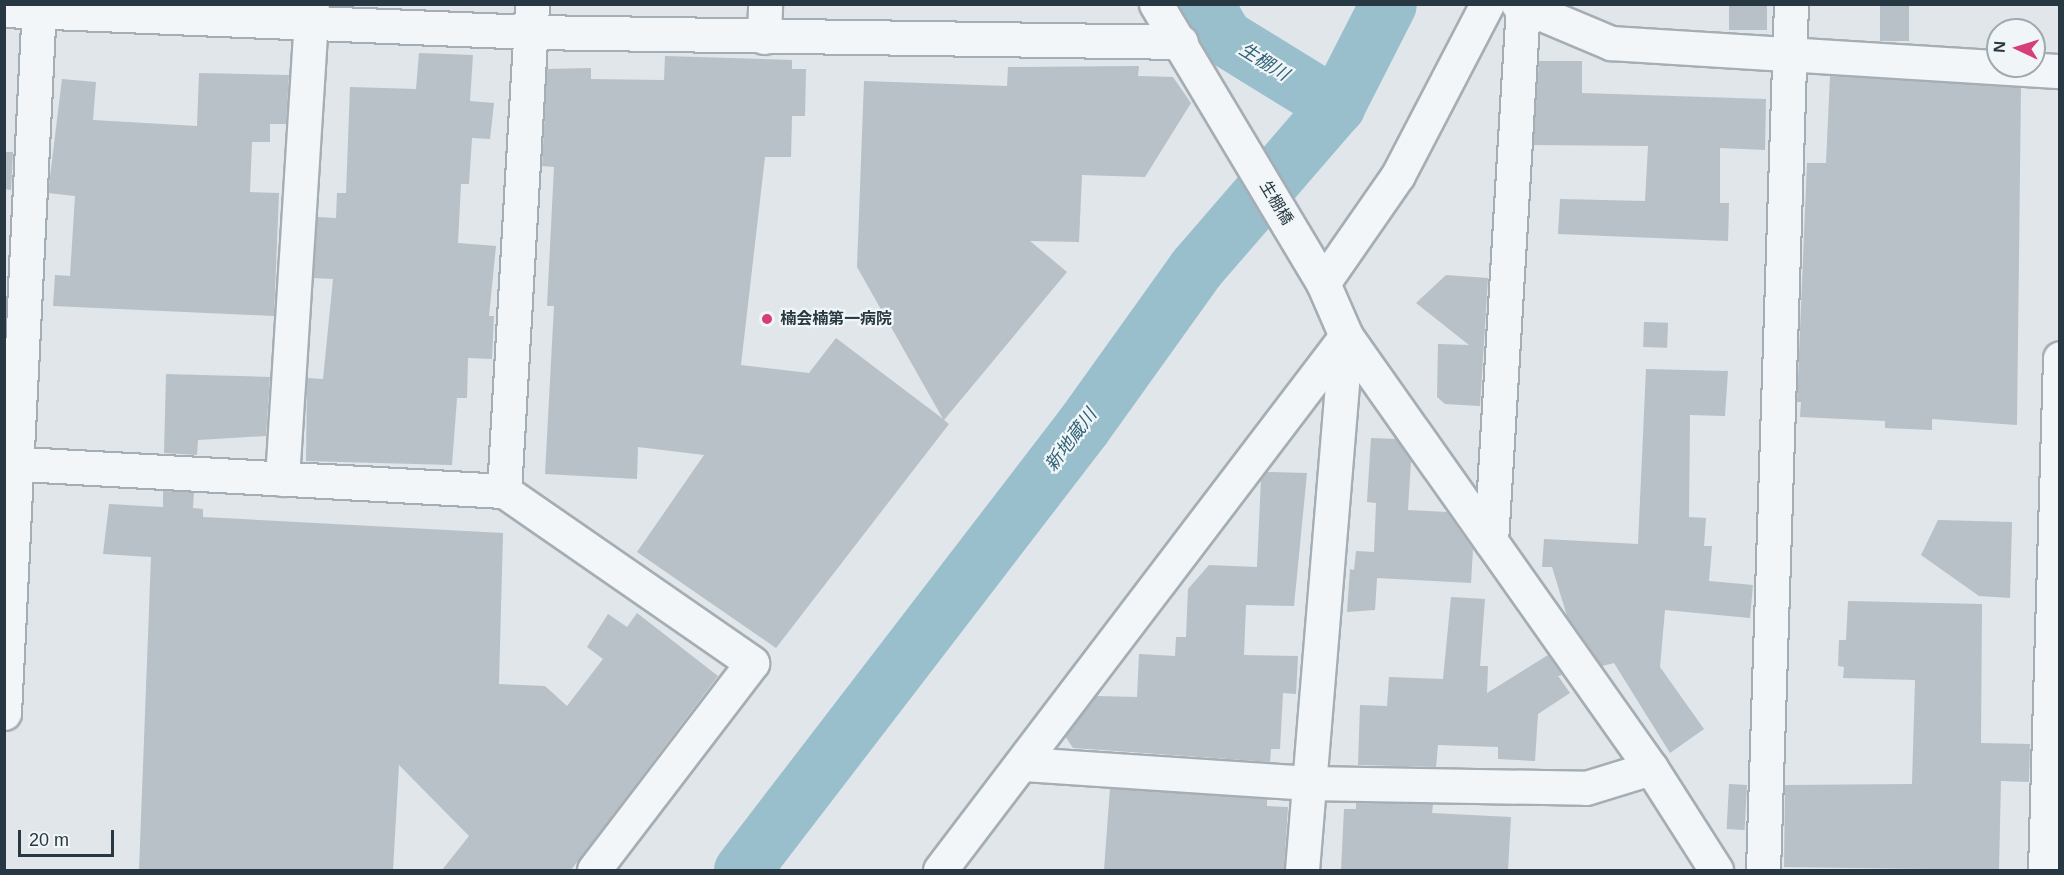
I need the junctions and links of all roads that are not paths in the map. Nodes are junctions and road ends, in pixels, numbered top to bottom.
1 (765, 4) edge
2 (1156, 4) edge
3 (1487, 4) edge
4 (1791, 4) edge
5 (1521, 5) edge
6 (39, 8) edge
7 (4, 10) edge
8 (312, 15) edge
9 (531, 18) edge
10 (764, 37) junction
11 (1182, 42) junction
12 (1789, 55) junction
13 (2060, 71) edge
14 (1323, 283) junction
15 (1346, 336) junction
16 (2060, 358) edge
17 (11, 464) edge
18 (282, 479) junction
19 (504, 491) junction
20 (1491, 541) junction
21 (4, 713) edge
22 (1024, 764) junction
23 (1651, 768) junction
24 (1309, 783) junction
25 (594, 870) edge
26 (940, 870) edge
27 (1302, 870) edge
28 (1716, 870) edge
29 (1763, 870) edge
30 (2045, 870) edge

1 - 10 street
2 - 11 street, 生棚橋
3 - 14 street
4 - 12 street
5 - 12 street
5 - 20 street
6 - 7 street
6 - 8 street
6 - 17 street
8 - 9 street
8 - 18 street
9 - 10 street
9 - 19 street
10 - 11 street
11 - 14 street, 生棚橋
12 - 13 street
12 - 29 street
14 - 15 street, 生棚橋
15 - 20 street, 生棚橋
15 - 22 street
15 - 24 street
16 - 30 street
17 - 18 street
17 - 21 street
18 - 19 street
19 - 25 street
20 - 23 street, 生棚橋
22 - 24 street
22 - 26 street
23 - 24 street
23 - 28 street, 生棚橋
24 - 27 street

